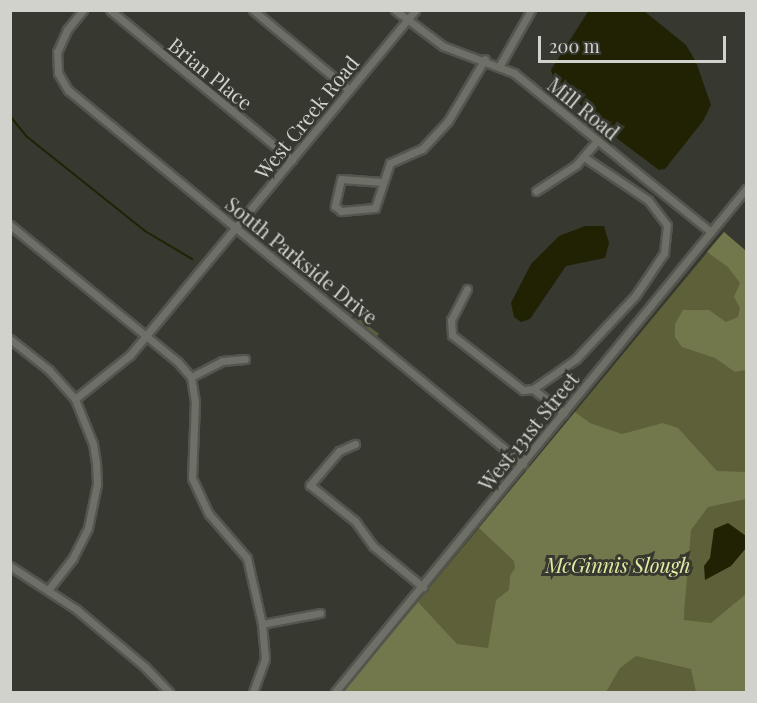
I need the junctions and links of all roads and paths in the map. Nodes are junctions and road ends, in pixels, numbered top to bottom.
1 (83, 10) edge
2 (110, 10) edge
3 (253, 10) edge
4 (395, 10) edge
5 (415, 10) edge
6 (531, 10) edge
7 (407, 20) junction
8 (485, 59) junction
9 (500, 65) junction
10 (349, 90) junction
11 (598, 140) junction
12 (584, 157) junction
13 (292, 160) junction
14 (383, 182) junction
15 (747, 189) edge
16 (536, 191) dead end
17 (10, 225) edge
18 (236, 227) junction
19 (711, 232) junction
20 (467, 289) dead end
21 (146, 336) junction
22 (10, 339) edge
23 (245, 359) dead end
24 (191, 377) junction
25 (534, 388) junction
26 (75, 399) junction
27 (564, 413) junction
28 (355, 444) dead end
29 (523, 464) junction
30 (10, 566) edge
31 (423, 587) junction
32 (48, 591) junction
33 (321, 613) dead end
34 (262, 624) junction
35 (169, 693) edge
36 (253, 693) edge
37 (335, 693) edge

1 - 18 street, South Parkside Drive
2 - 13 street, Brian Place
3 - 10 street
4 - 7 street, Mill Road
5 - 7 street, West Creek Road
6 - 9 street
7 - 8 street, Mill Road
7 - 10 street, West Creek Road
8 - 9 street, Mill Road
8 - 14 street
9 - 11 street, Mill Road
10 - 13 street, West Creek Road
11 - 12 street
11 - 19 street, Mill Road
12 - 16 street
12 - 25 street
13 - 18 street, West Creek Road
14 - 14 street
15 - 19 street, West 131st Street
17 - 21 street
18 - 21 street, West Creek Road
18 - 29 street, South Parkside Drive
19 - 27 street, West 131st Street
20 - 25 street
21 - 24 street
21 - 26 street, West Creek Road
22 - 26 street
23 - 24 street
24 - 34 street
25 - 27 street
26 - 32 street
27 - 29 street, West 131st Street
28 - 31 street
29 - 31 street, West 131st Street
30 - 32 street
31 - 37 street, West 131st Street
32 - 35 street
33 - 34 street
34 - 36 street

